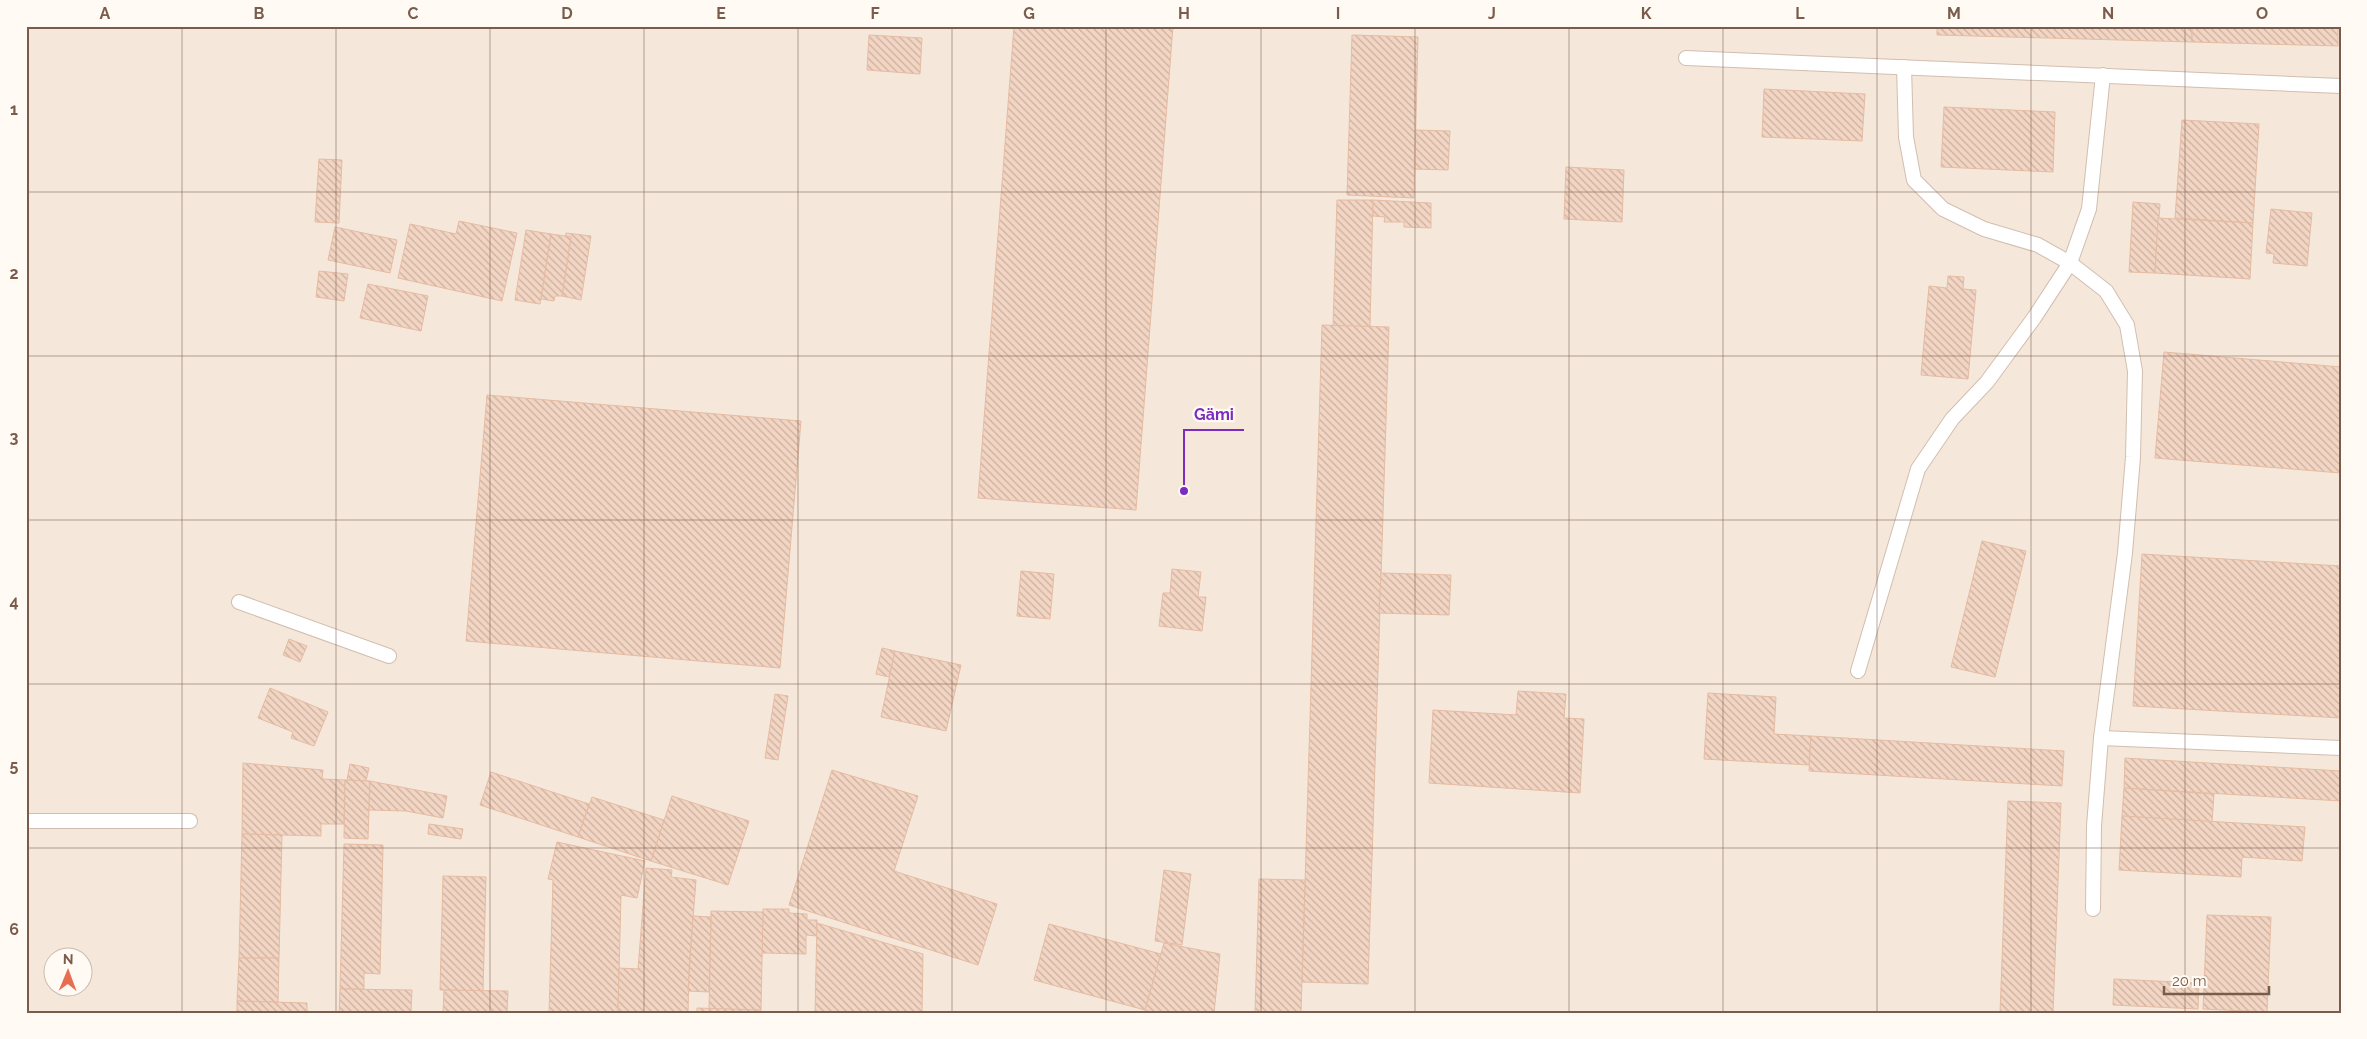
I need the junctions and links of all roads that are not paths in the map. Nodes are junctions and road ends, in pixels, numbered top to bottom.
1 (1686, 58) dead end
2 (1904, 67) junction
3 (2103, 76) junction
4 (2341, 86) edge
5 (2070, 264) junction
6 (239, 602) dead end
7 (389, 656) dead end
8 (1858, 672) dead end
9 (2101, 738) junction
10 (2341, 748) edge
11 (26, 821) edge
12 (190, 821) dead end
13 (2094, 909) dead end

1 - 2 lane
2 - 3 lane
2 - 5 lane
3 - 4 lane
3 - 5 lane
5 - 8 lane
5 - 9 lane
6 - 7 lane
9 - 10 lane
9 - 13 lane
11 - 12 lane

